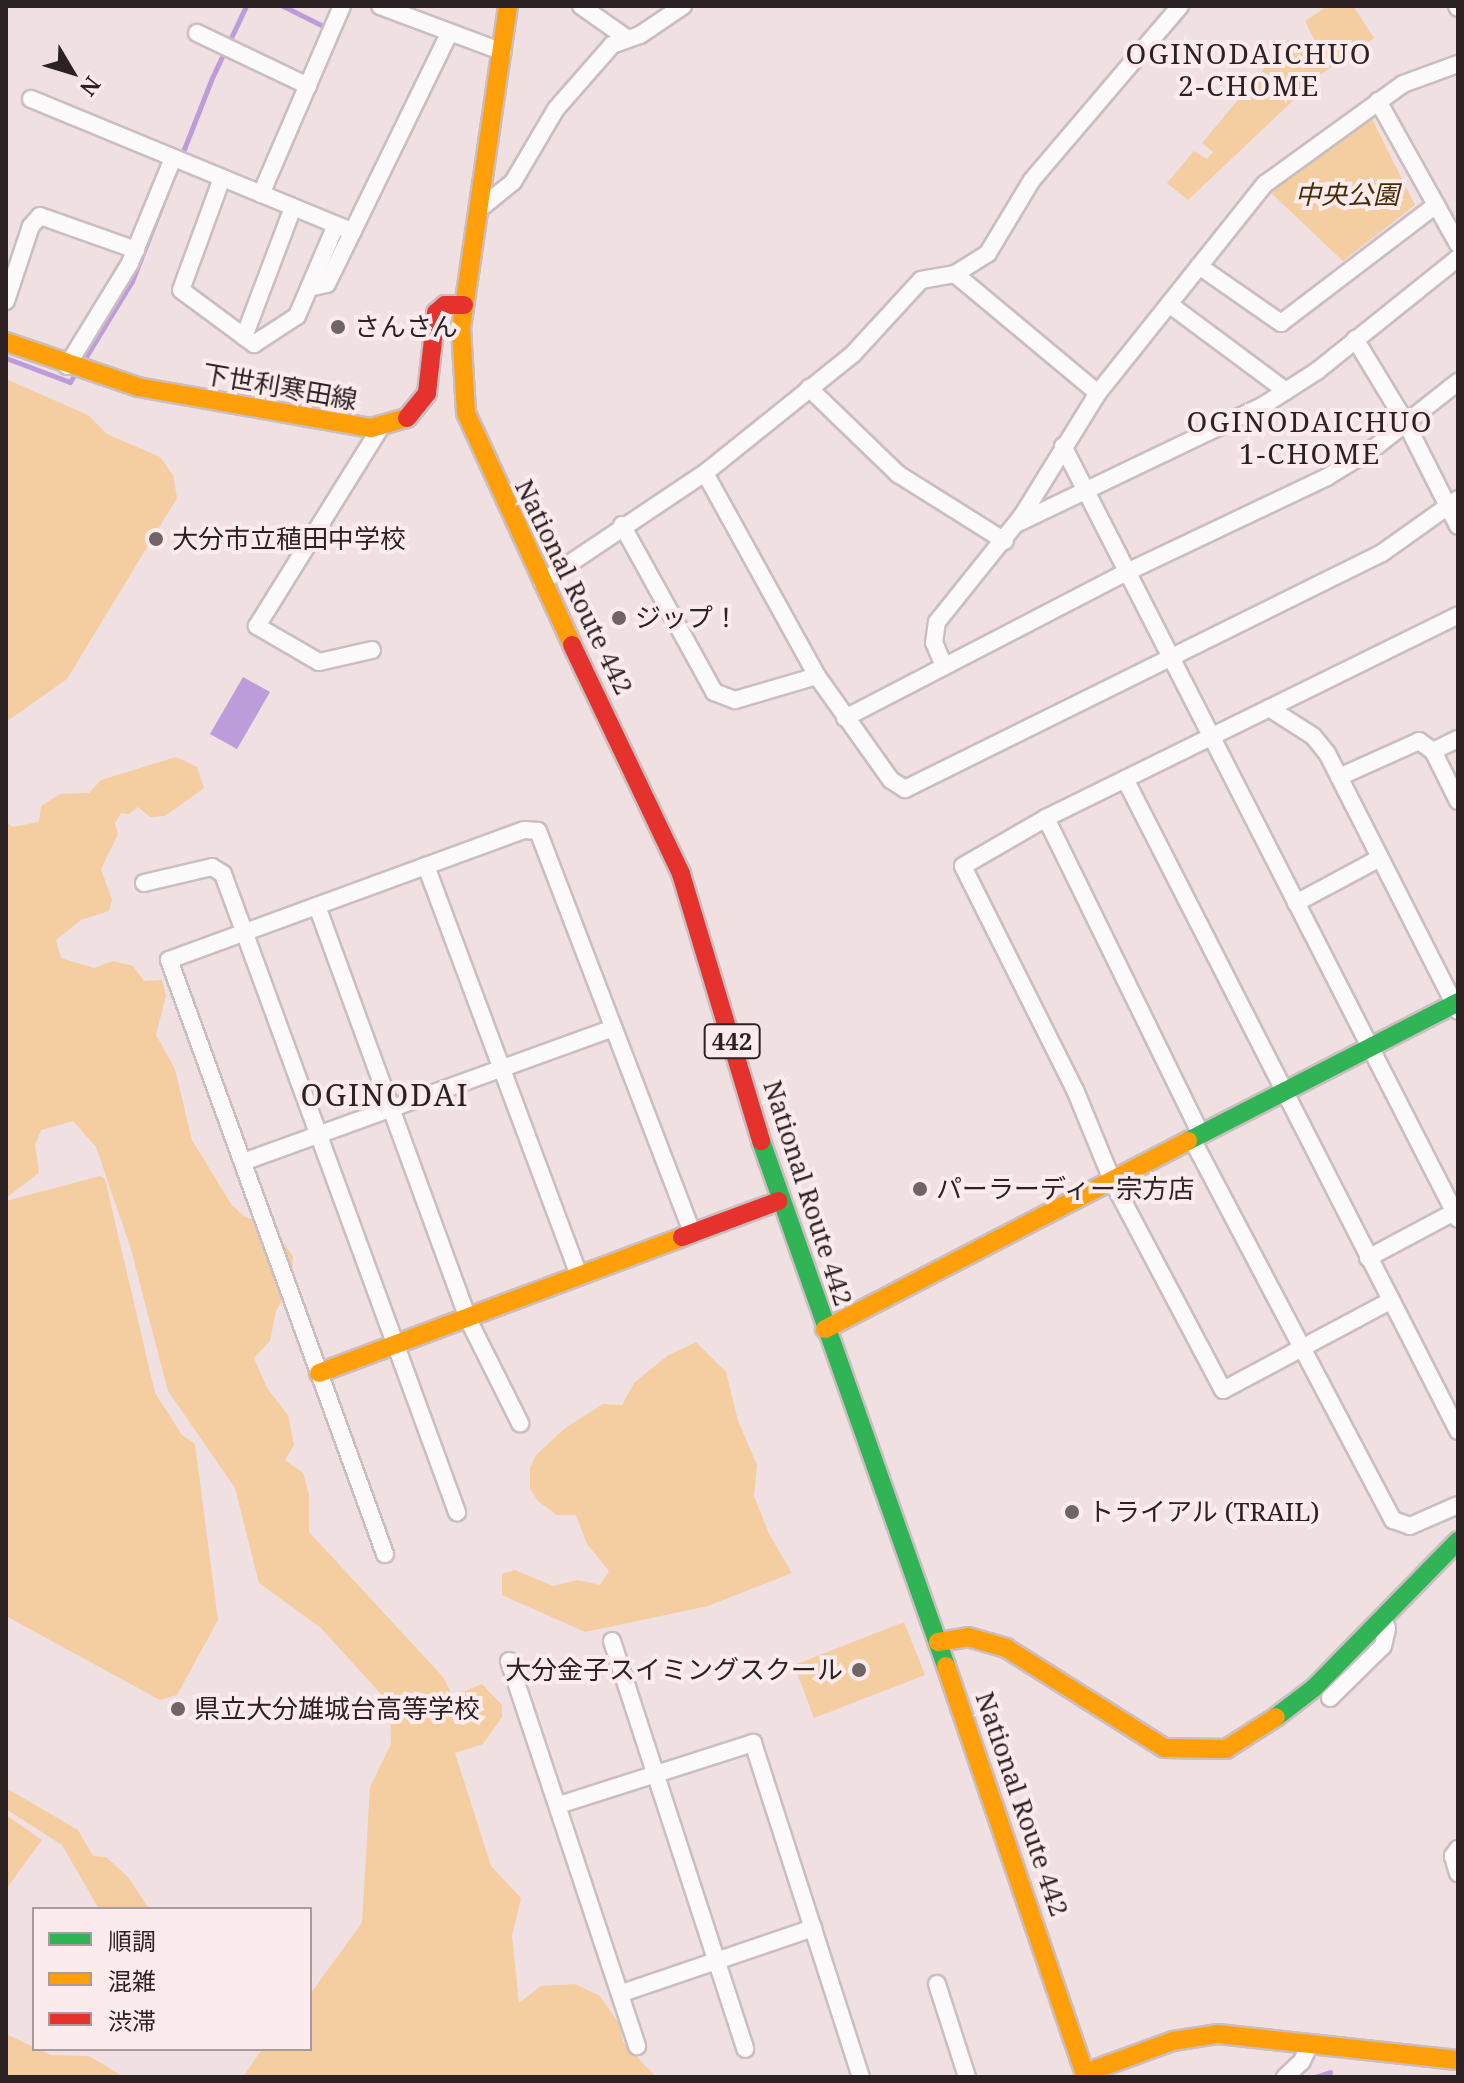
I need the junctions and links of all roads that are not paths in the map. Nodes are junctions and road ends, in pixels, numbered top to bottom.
1 (342, 6) edge
2 (380, 6) edge
3 (508, 6) edge
4 (581, 6) edge
5 (683, 6) edge
6 (1180, 6) edge
7 (450, 32) junction
8 (197, 33) dead end
9 (628, 39) junction
10 (503, 52) junction
11 (1458, 64) edge
12 (308, 86) junction
13 (31, 99) dead end
14 (1378, 101) junction
15 (173, 158) junction
16 (222, 178) junction
17 (261, 194) junction
18 (1436, 205) junction
19 (293, 207) junction
20 (476, 212) junction
21 (336, 225) junction
22 (353, 232) junction
23 (1458, 244) edge
24 (136, 250) junction
25 (1458, 258) edge
26 (1199, 266) junction
27 (955, 274) junction
28 (309, 288) junction
29 (6, 301) edge
30 (1169, 304) junction
31 (464, 305) junction
32 (244, 337) junction
33 (1355, 339) junction
34 (6, 342) edge
35 (67, 366) junction
36 (1458, 382) edge
37 (809, 388) junction
38 (1286, 391) junction
39 (1098, 393) junction
40 (1406, 423) junction
41 (381, 427) junction
42 (1063, 446) junction
43 (705, 473) junction
44 (1086, 491) junction
45 (1453, 503) edge
46 (1018, 523) junction
47 (622, 525) junction
48 (1458, 526) edge
49 (1005, 541) junction
50 (1127, 572) junction
51 (542, 582) junction
52 (1458, 615) edge
53 (372, 650) dead end
54 (1171, 657) junction
55 (944, 666) junction
56 (817, 676) junction
57 (1269, 708) junction
58 (845, 718) junction
59 (1211, 737) junction
60 (1458, 739) edge
61 (1433, 751) junction
62 (1339, 777) junction
63 (1125, 779) junction
64 (1458, 801) edge
65 (1046, 818) junction
66 (1380, 858) junction
67 (426, 866) junction
68 (144, 883) dead end
69 (1296, 903) junction
70 (317, 906) junction
71 (245, 932) junction
72 (1457, 1006) edge
73 (614, 1028) junction
74 (1370, 1047) junction
75 (502, 1069) junction
76 (1282, 1093) junction
77 (391, 1109) junction
78 (319, 1135) junction
79 (1196, 1137) junction
80 (243, 1162) junction
81 (1112, 1180) junction
82 (779, 1201) junction
83 (1457, 1214) edge
84 (692, 1233) junction
85 (1368, 1258) junction
86 (579, 1276) junction
87 (1390, 1301) junction
88 (467, 1317) junction
89 (825, 1329) junction
90 (395, 1344) junction
91 (1301, 1348) junction
92 (319, 1373) junction
93 (520, 1423) dead end
94 (1458, 1431) edge
95 (1458, 1505) edge
96 (457, 1512) dead end
97 (1458, 1541) edge
98 (385, 1554) dead end
99 (1382, 1617) junction
100 (612, 1641) dead end
101 (938, 1642) junction
102 (509, 1661) dead end
103 (1330, 1698) dead end
104 (656, 1773) junction
105 (559, 1805) junction
106 (1458, 1849) edge
107 (1458, 1873) edge
108 (813, 1928) junction
109 (717, 1960) junction
110 (937, 1984) dead end
111 (622, 1993) junction
112 (1310, 2044) junction
113 (637, 2046) dead end
114 (745, 2049) dead end
115 (1457, 2057) edge
116 (1085, 2075) edge
117 (861, 2077) edge
118 (967, 2077) edge
119 (1285, 2077) edge

1 - 12 street
2 - 7 street
3 - 10 main road, National Route 442 / 442
4 - 9 street
5 - 9 street
6 - 27 street
7 - 10 street
7 - 22 street
8 - 12 street
9 - 20 street
10 - 20 main road, National Route 442 / 442
11 - 14 street
12 - 17 street
13 - 15 street
14 - 18 street
14 - 26 street
15 - 16 street
15 - 24 street
16 - 17 street
16 - 32 street
17 - 19 street
18 - 23 street
18 - 26 street
19 - 21 street
19 - 32 street
20 - 31 main road, National Route 442 / 442
21 - 22 street
21 - 28 street
22 - 28 street
24 - 29 street
24 - 35 street
25 - 33 street
26 - 30 street
27 - 37 street
27 - 39 street
28 - 32 street
30 - 38 street
30 - 39 street
31 - 41 main road, 下世利寒田線
31 - 51 main road, National Route 442 / 442
33 - 38 street
33 - 40 street
34 - 35 main road, 下世利寒田線
35 - 41 main road, 下世利寒田線
36 - 40 street
37 - 43 street
37 - 49 street
38 - 44 street
39 - 42 street
40 - 45 street
40 - 50 street
41 - 53 street
42 - 44 street
42 - 46 street
43 - 47 street
43 - 56 street
44 - 46 street
44 - 50 street
45 - 48 street
45 - 54 street
46 - 49 street
47 - 51 street
47 - 56 street
49 - 55 street
50 - 54 street
50 - 55 street
51 - 82 main road, National Route 442 / 442
52 - 57 street
54 - 58 street
54 - 59 street
55 - 58 street
56 - 58 street
57 - 59 street
57 - 62 street
59 - 63 street
59 - 69 street
60 - 61 street
61 - 62 street
61 - 64 street
62 - 66 street
63 - 65 street
63 - 76 street
65 - 79 street
65 - 81 street
66 - 69 street
66 - 72 street
67 - 70 street
67 - 73 street
67 - 75 street
68 - 71 street
69 - 74 street
70 - 71 street
70 - 77 street
71 - 78 street
71 - 80 street
72 - 74 main road
73 - 75 street
73 - 84 street
74 - 76 main road
74 - 83 street
75 - 77 street
75 - 86 street
76 - 79 main road
76 - 85 street
77 - 78 street
77 - 88 street
78 - 80 street
78 - 90 street
79 - 81 main road
79 - 91 street
80 - 92 street
81 - 89 main road
81 - 91 street
82 - 84 main road
82 - 89 main road, National Route 442 / 442
83 - 85 street
84 - 86 main road
85 - 87 street
86 - 88 main road
87 - 91 street
87 - 94 street
88 - 90 main road
88 - 93 street
89 - 101 main road, National Route 442 / 442
90 - 92 main road
90 - 96 street
91 - 95 street
92 - 98 street
97 - 99 main road
99 - 101 main road
99 - 103 street
100 - 104 street
101 - 116 main road, National Route 442 / 442
102 - 105 street
104 - 105 street
104 - 108 street
104 - 109 street
105 - 111 street
106 - 107 street
108 - 109 street
108 - 117 street
109 - 111 street
109 - 114 street
110 - 118 street
111 - 113 street
112 - 115 main road
112 - 116 main road
112 - 119 street

